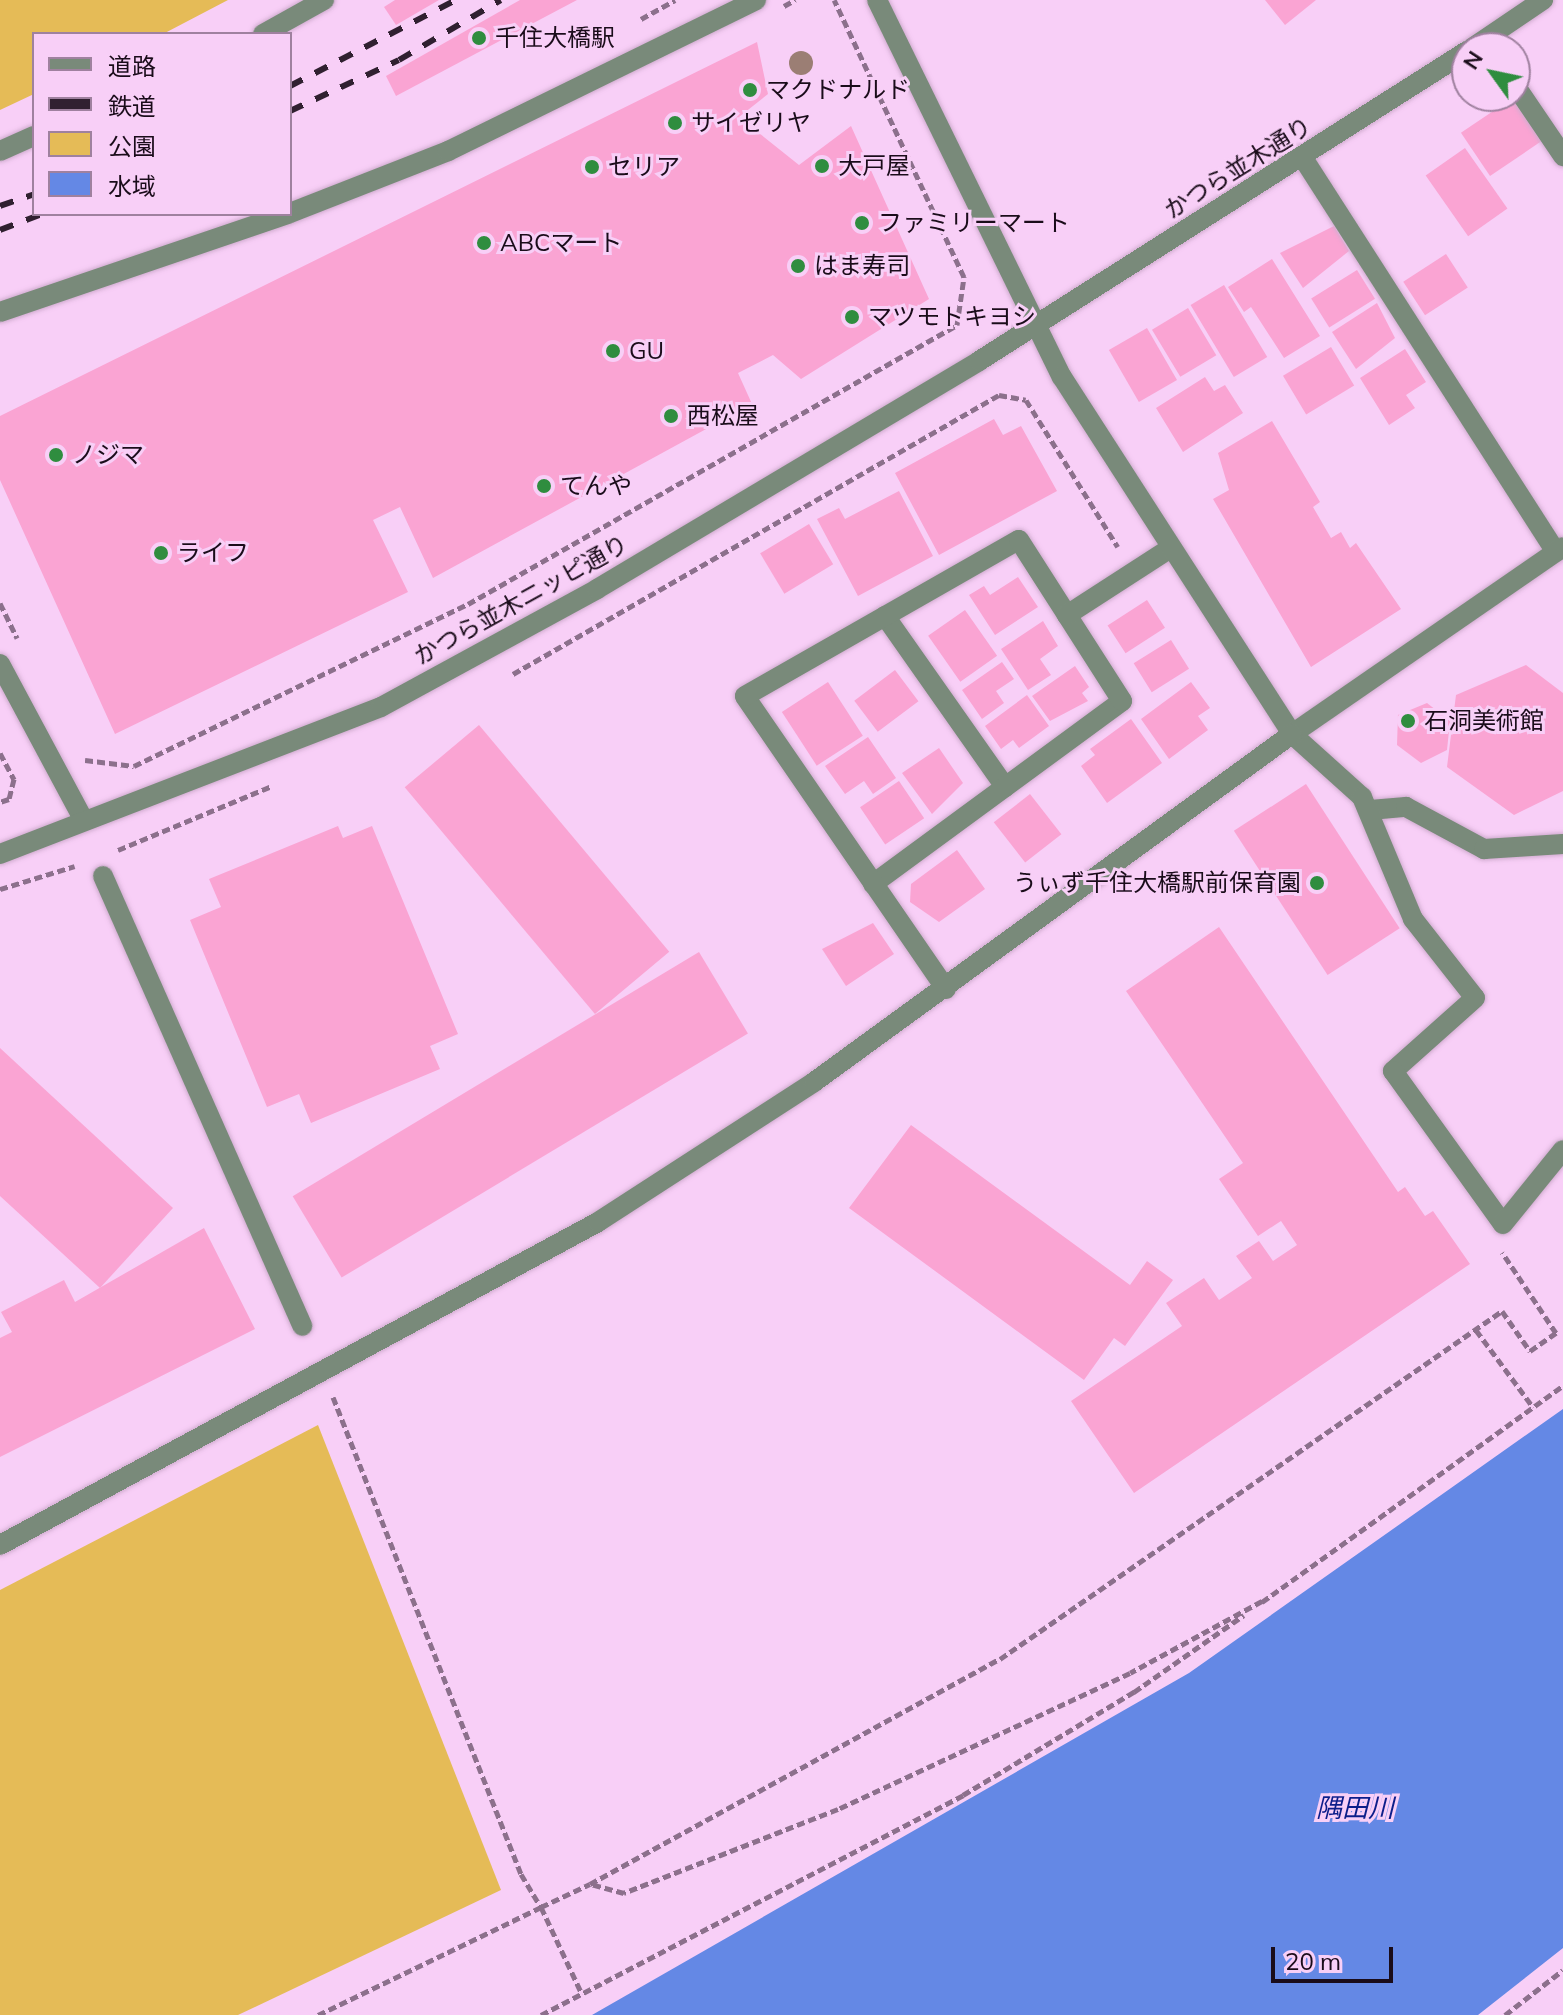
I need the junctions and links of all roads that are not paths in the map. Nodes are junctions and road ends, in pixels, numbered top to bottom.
1 (324, 0) edge
2 (756, 0) edge
3 (877, 0) edge
4 (1535, 2) edge
5 (267, 32) edge
6 (1499, 32) edge
7 (1451, 61) edge
8 (1531, 109) edge
9 (32, 137) edge
10 (0, 151) edge
11 (1563, 156) edge
12 (1303, 158) junction
13 (292, 213) edge
14 (283, 216) edge
15 (0, 312) edge
16 (1035, 325) junction
17 (1169, 549) junction
18 (1559, 550) edge
19 (1067, 615) junction
20 (885, 616) junction
21 (0, 664) edge
22 (1292, 734) junction
23 (1005, 787) junction
24 (1370, 810) junction
25 (83, 819) junction
26 (1563, 844) edge
27 (0, 854) edge
28 (103, 876) dead end
29 (873, 884) junction
30 (946, 989) junction
31 (1563, 1150) edge
32 (302, 1326) dead end
33 (0, 1545) edge

1 - 5 street
2 - 13 street
3 - 16 street
4 - 6 street
7 - 12 street, かつら並木通り
8 - 11 street
9 - 10 street
12 - 16 street, かつら並木通り
12 - 18 street
14 - 15 street
16 - 17 street
16 - 25 street, かつら並木ニッピ通り
17 - 19 street
17 - 22 street
18 - 22 street
19 - 20 street
19 - 23 street
20 - 23 street
20 - 29 street
21 - 25 street
22 - 24 street
22 - 30 street
23 - 29 street
24 - 26 street
24 - 31 street
25 - 27 street, かつら並木ニッピ通り
28 - 32 street
29 - 30 street
30 - 33 street

